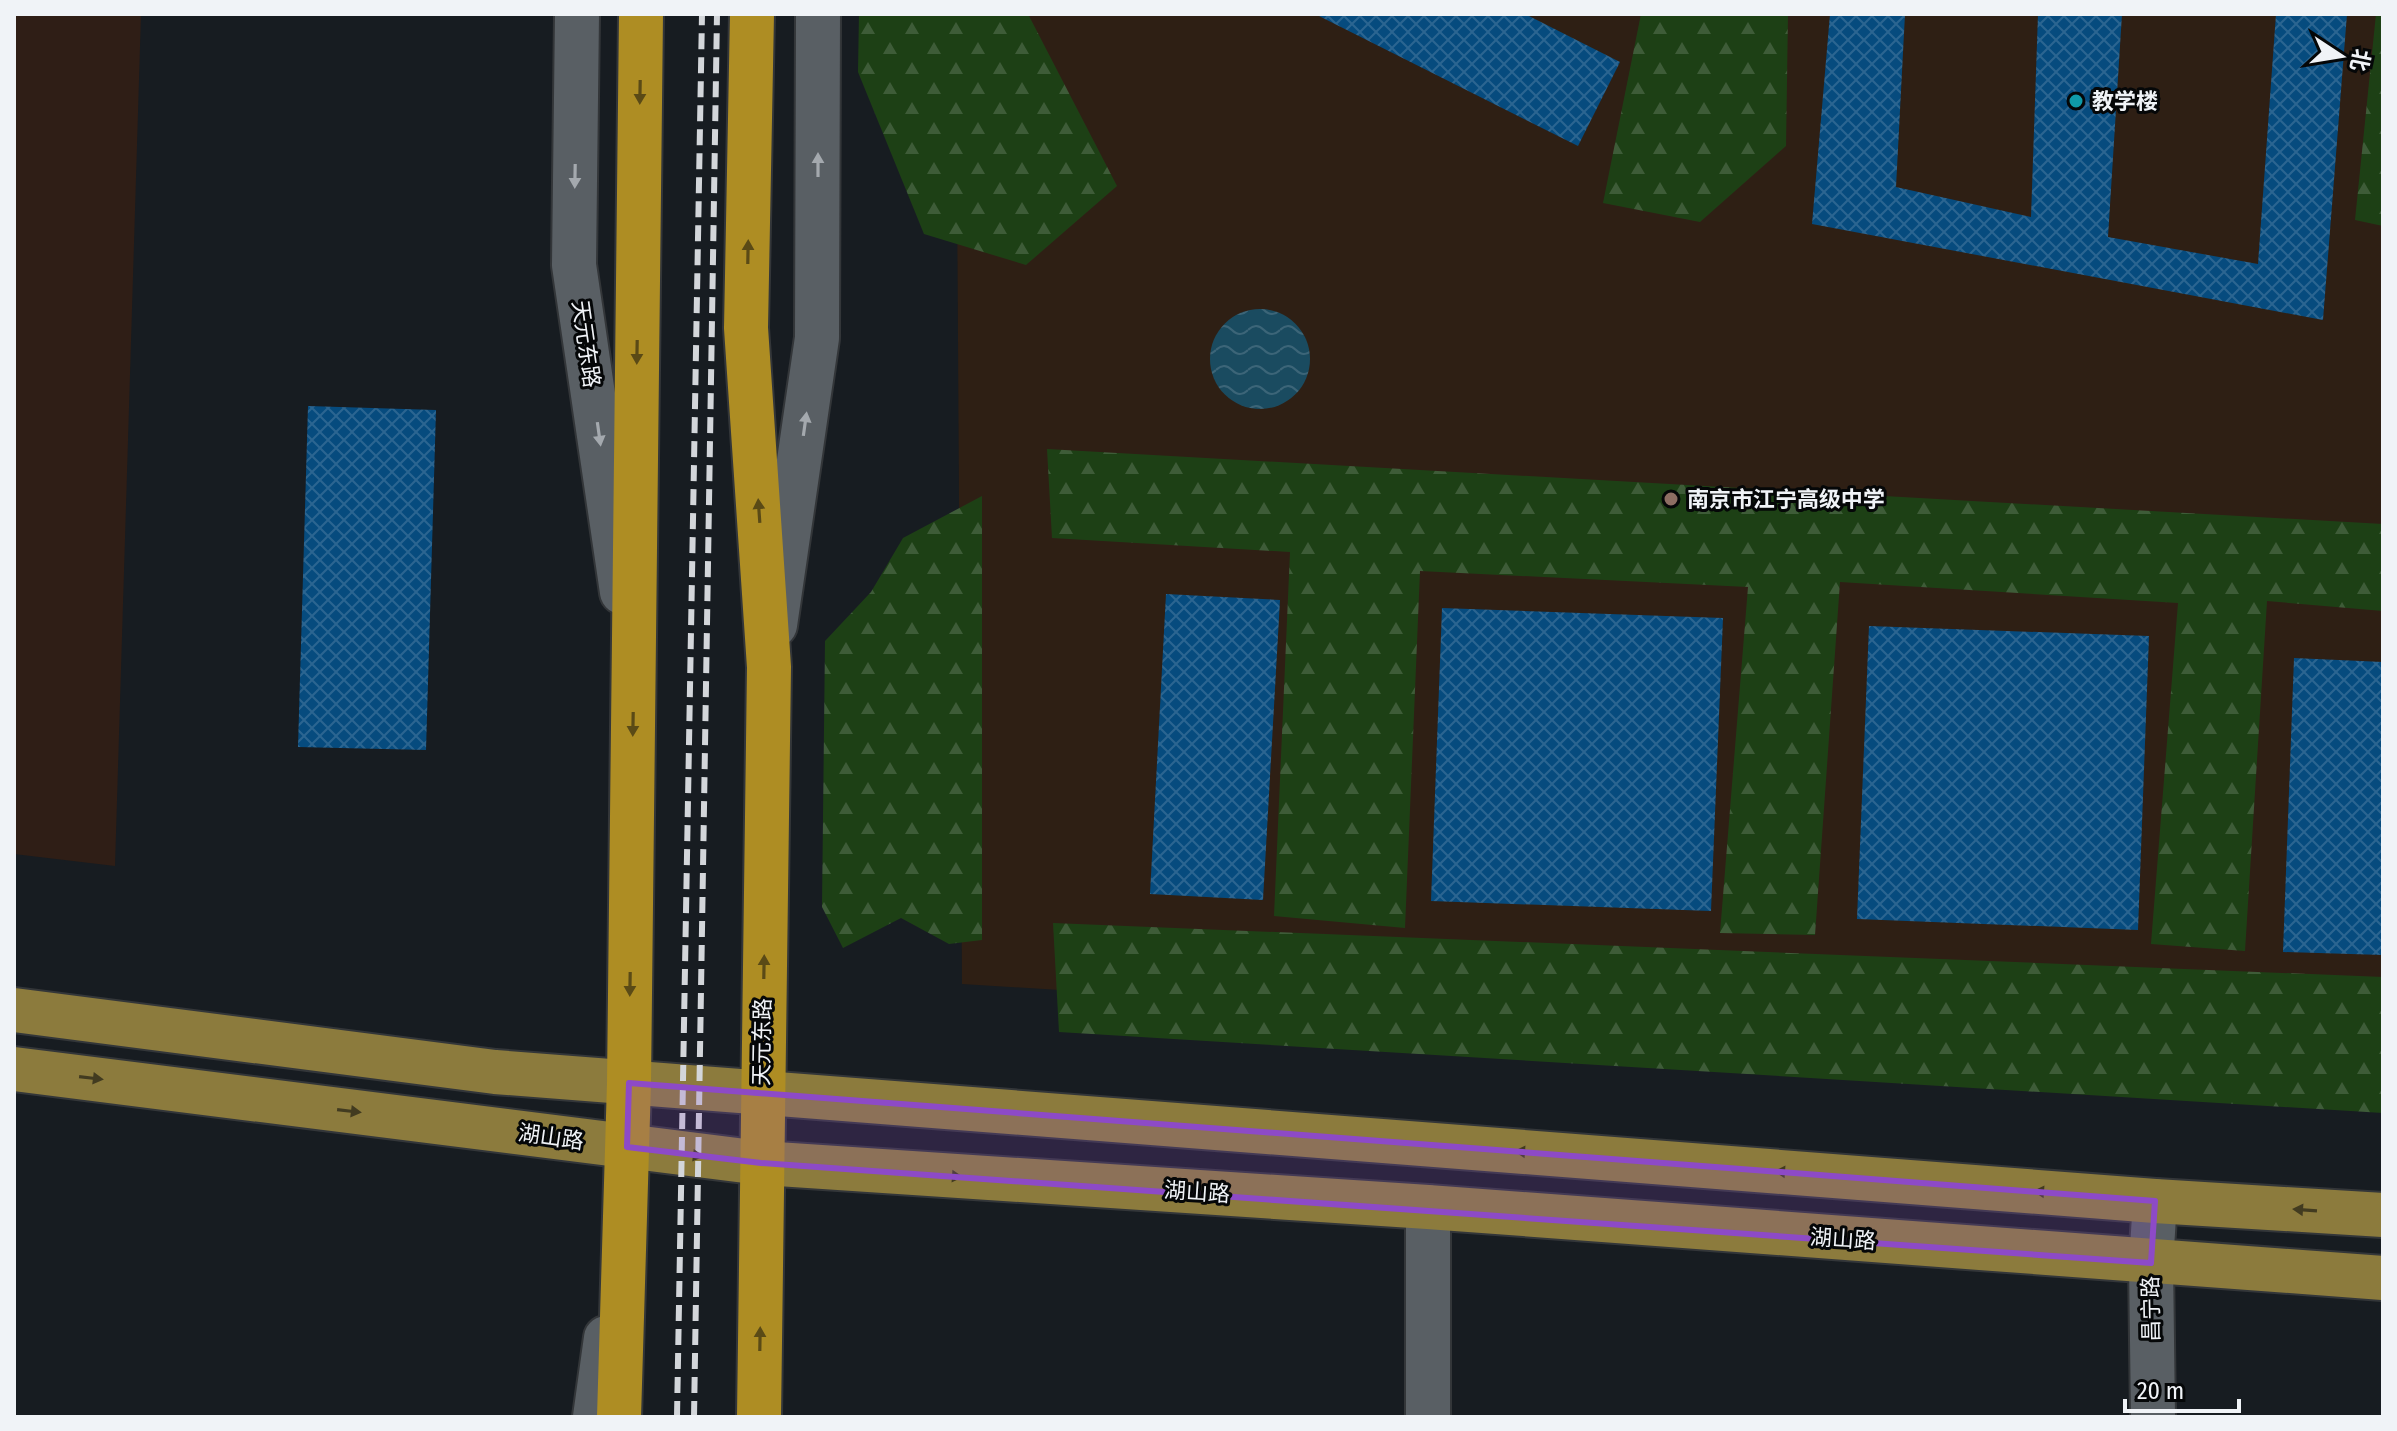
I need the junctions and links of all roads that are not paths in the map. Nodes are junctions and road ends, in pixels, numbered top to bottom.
1 (577, 14) edge
2 (641, 14) edge
3 (752, 14) edge
4 (818, 14) edge
5 (769, 667) junction
6 (633, 671) junction
7 (14, 1010) edge
8 (14, 1069) edge
9 (629, 1083) junction
10 (761, 1094) junction
11 (627, 1147) junction
12 (761, 1163) junction
13 (2155, 1201) junction
14 (1428, 1207) junction
15 (2383, 1215) edge
16 (623, 1221) junction
17 (2151, 1263) junction
18 (2383, 1278) edge
19 (595, 1417) edge
20 (619, 1417) edge
21 (759, 1417) edge
22 (1428, 1417) edge
23 (2153, 1417) edge

1 -> 6 street, 天元东路
2 -> 6 highway, 天元东路
5 -> 3 highway, 天元东路
5 -> 4 street, 天元东路
10 -> 5 highway, 天元东路
6 -> 9 highway, 天元东路
7 - 9 main road
8 -> 11 main road, 湖山路
9 - 10 main road
9 - 11 highway, 天元东路
10 - 12 highway, 天元东路
13 -> 10 main road
11 -> 12 main road, 湖山路
11 - 16 highway, 天元东路
12 -> 14 main road, 湖山路
21 -> 12 highway, 天元东路
15 -> 13 main road
13 - 17 street, 昌宁路
14 - 17 main road, 湖山路
14 - 22 street
16 - 19 street, 天元东路
16 - 20 highway, 天元东路
17 - 18 main road, 湖山路
17 - 23 street, 昌宁路

